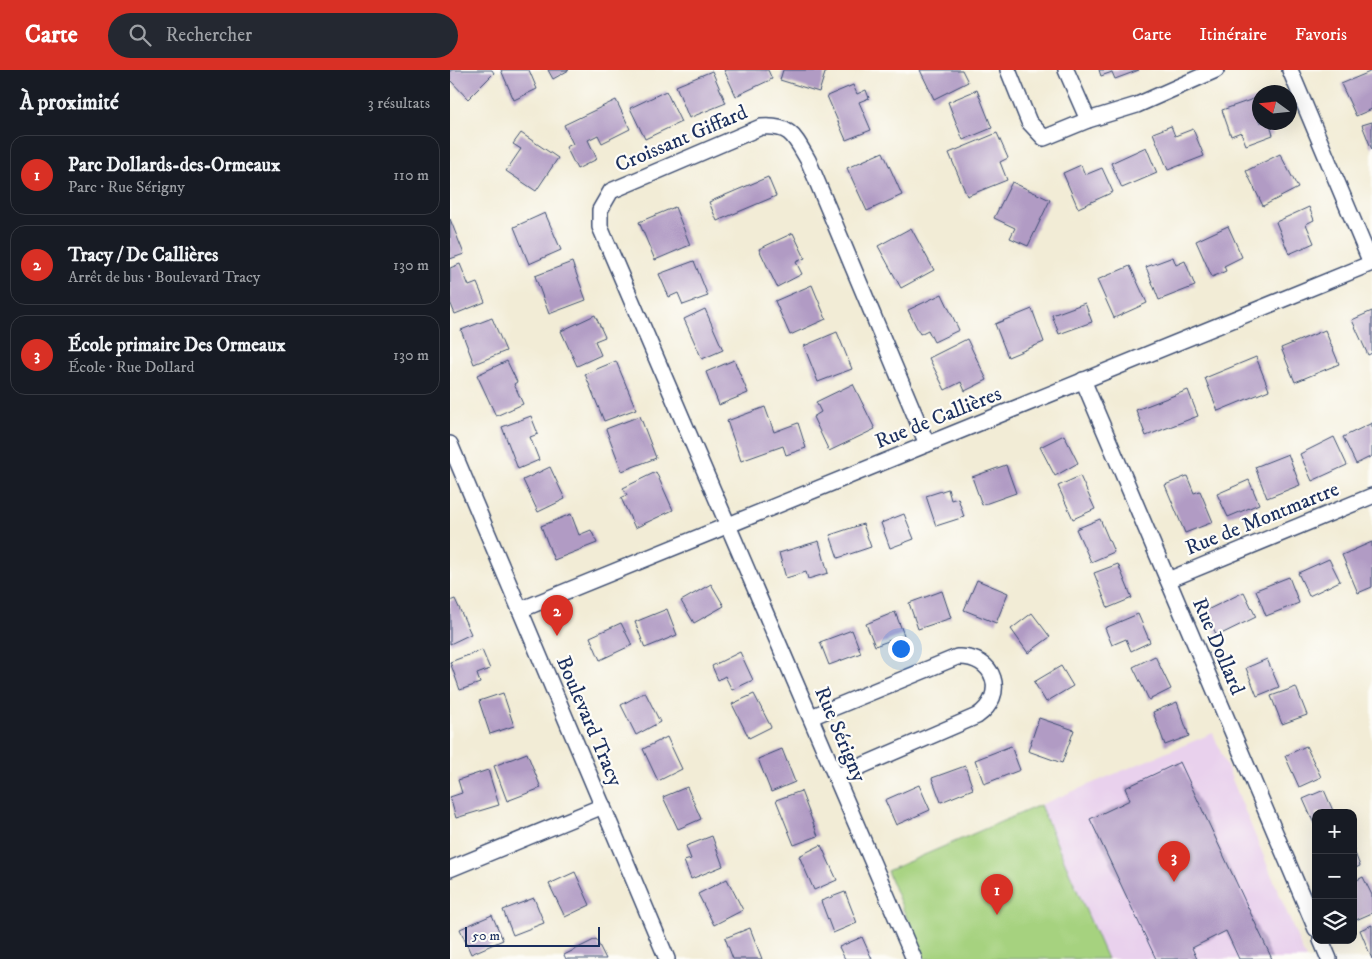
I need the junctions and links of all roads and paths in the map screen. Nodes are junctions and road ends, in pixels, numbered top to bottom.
1 (1008, 70) edge
2 (1066, 70) edge
3 (1216, 70) edge
4 (1290, 70) edge
5 (1088, 120) junction
6 (1372, 263) edge
7 (1083, 380) junction
8 (450, 444) edge
9 (927, 444) junction
10 (1372, 496) edge
11 (729, 525) junction
12 (1168, 580) junction
13 (520, 610) junction
14 (811, 717) junction
15 (836, 777) junction
16 (603, 806) junction
17 (450, 869) edge
18 (1312, 920) edge
19 (1323, 944) edge
20 (667, 959) edge
21 (914, 959) edge
22 (1329, 959) edge

1 - 5 street
2 - 5 street
3 - 5 street
4 - 6 street
6 - 7 street, Rue de Callières
7 - 9 street, Rue de Callières
7 - 12 street, Rue Dollard
8 - 13 street, Boulevard Tracy
9 - 11 street, Rue de Callières
9 - 11 street, Croissant Giffard
10 - 12 street, Rue de Montmartre
11 - 13 street, Rue de Callières
11 - 14 street, Rue Sérigny
12 - 18 street, Rue Dollard
13 - 16 street, Boulevard Tracy
14 - 15 street, Rue Sérigny
14 - 15 street
15 - 21 street, Rue Sérigny
16 - 17 street
16 - 20 street, Boulevard Tracy
19 - 22 street

